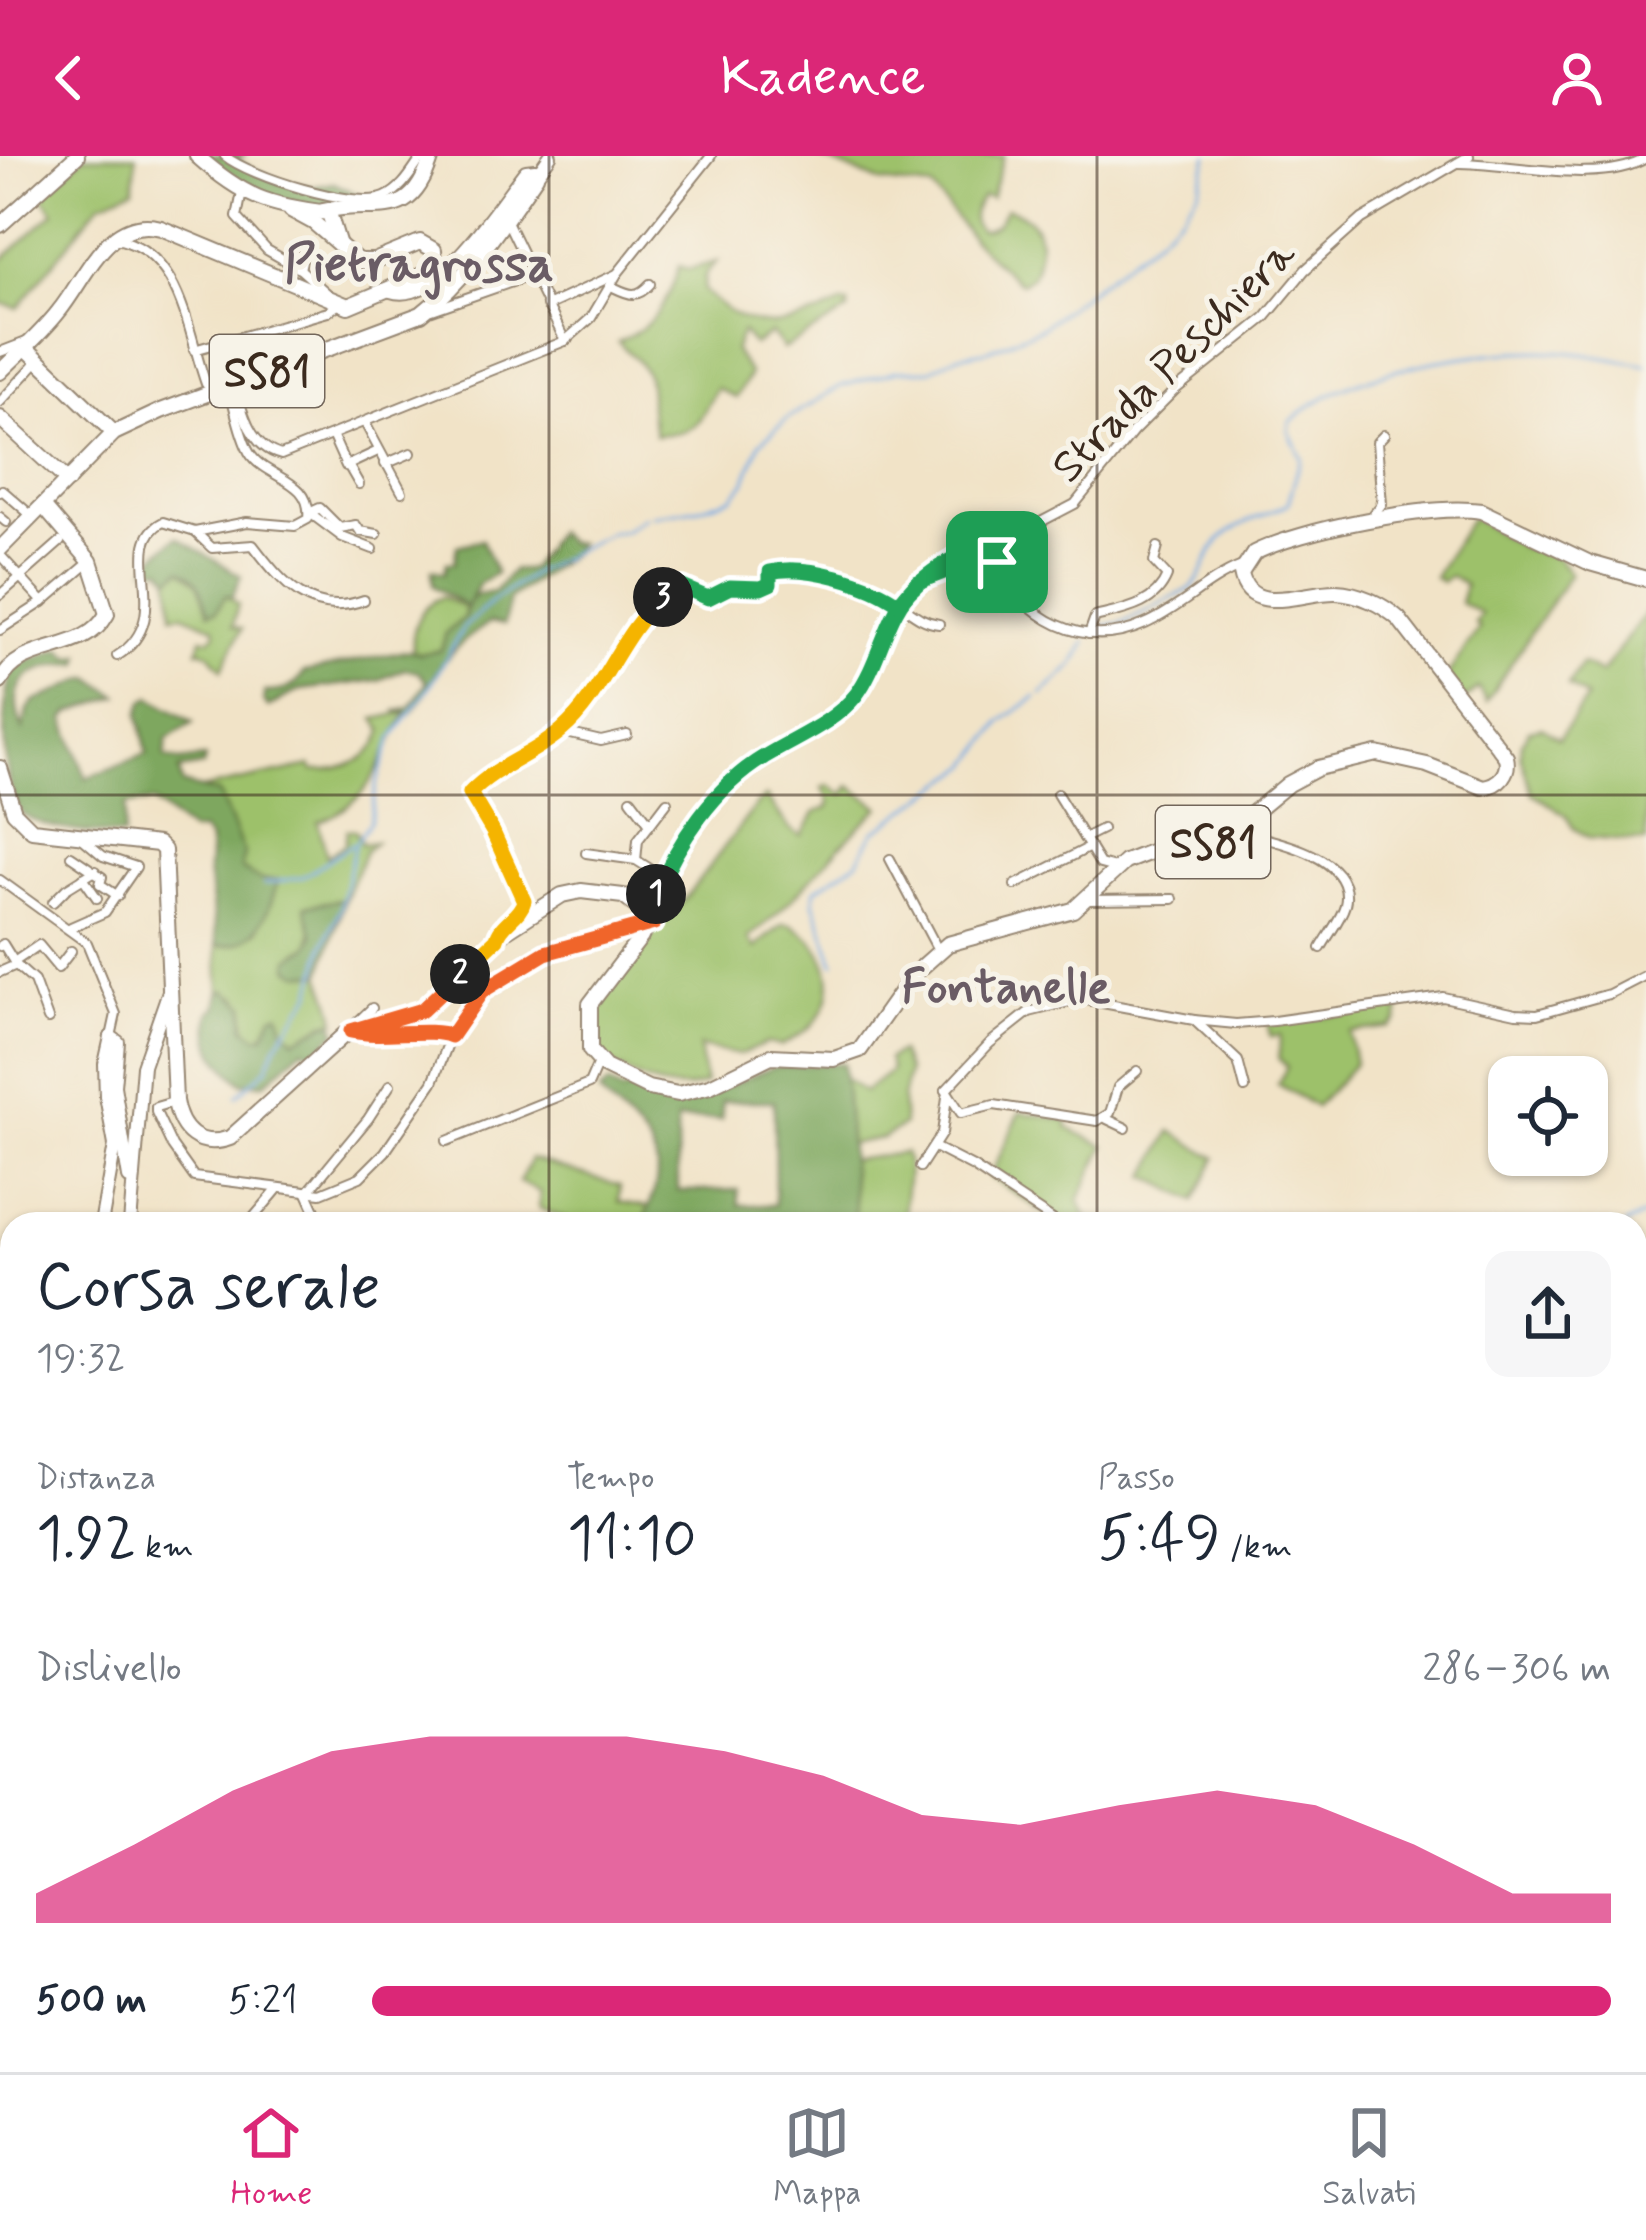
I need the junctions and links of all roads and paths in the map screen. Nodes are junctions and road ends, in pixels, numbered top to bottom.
1 (77, 156) edge
2 (197, 156) edge
3 (225, 156) edge
4 (428, 156) edge
5 (546, 156) edge
6 (711, 156) edge
7 (1469, 156) edge
8 (1646, 158) edge
9 (1457, 164) junction
10 (532, 173) junction
11 (242, 193) junction
12 (506, 218) junction
13 (323, 221) junction
14 (0, 225) edge
15 (113, 238) junction
16 (306, 244) dead end
17 (301, 269) junction
18 (617, 274) junction
19 (532, 275) junction
20 (650, 284) dead end
21 (610, 286) junction
22 (391, 290) junction
23 (339, 304) junction
24 (547, 306) junction
25 (421, 314) junction
26 (565, 341) junction
27 (29, 343) junction
28 (194, 350) junction
29 (0, 352) edge
30 (39, 360) junction
31 (0, 372) edge
32 (232, 385) junction
33 (0, 402) edge
34 (0, 418) edge
35 (365, 423) junction
36 (114, 433) junction
37 (1384, 435) dead end
38 (333, 436) junction
39 (378, 451) junction
40 (411, 453) dead end
41 (384, 464) junction
42 (348, 465) junction
43 (68, 481) junction
44 (358, 484) dead end
45 (0, 492) edge
46 (401, 492) dead end
47 (37, 511) junction
48 (308, 513) junction
49 (1367, 522) junction
50 (195, 532) junction
51 (377, 534) dead end
52 (1010, 538) junction
53 (60, 542) dead end
54 (1158, 547) dead end
55 (373, 549) dead end
56 (0, 552) edge
57 (997, 562) junction
58 (1244, 565) junction
59 (85, 566) dead end
60 (21, 577) junction
61 (1646, 579) edge
62 (918, 582) junction
63 (0, 595) edge
64 (364, 600) dead end
65 (43, 602) junction
66 (899, 604) junction
67 (939, 624) dead end
68 (0, 629) edge
69 (1089, 634) junction
70 (117, 656) dead end
71 (0, 682) edge
72 (561, 731) junction
73 (627, 735) dead end
74 (0, 768) edge
75 (1058, 794) dead end
76 (631, 799) dead end
77 (667, 802) dead end
78 (650, 824) junction
79 (1102, 830) dead end
80 (1234, 831) junction
81 (82, 838) junction
82 (1087, 843) junction
83 (586, 854) dead end
84 (71, 856) dead end
85 (890, 859) dead end
86 (636, 860) junction
87 (1115, 868) junction
88 (95, 872) junction
89 (82, 878) junction
90 (663, 878) junction
91 (0, 880) edge
92 (1015, 885) dead end
93 (118, 896) junction
94 (97, 898) dead end
95 (1173, 899) dead end
96 (1087, 900) junction
97 (53, 902) dead end
98 (71, 927) junction
99 (645, 928) junction
100 (497, 939) junction
101 (0, 946) edge
102 (1321, 948) dead end
103 (938, 950) junction
104 (71, 951) dead end
105 (15, 964) junction
106 (0, 972) edge
107 (1646, 974) edge
108 (171, 985) junction
109 (48, 1019) dead end
110 (1194, 1020) junction
111 (350, 1028) junction
112 (451, 1036) junction
113 (111, 1037) junction
114 (598, 1063) junction
115 (1137, 1071) dead end
116 (390, 1085) dead end
117 (1245, 1088) dead end
118 (946, 1090) junction
119 (175, 1101) junction
120 (1105, 1118) junction
121 (1126, 1128) dead end
122 (447, 1141) dead end
123 (936, 1148) junction
124 (920, 1167) dead end
125 (134, 1183) junction
126 (277, 1190) junction
127 (308, 1193) junction
128 (315, 1211) edge
129 (103, 1212) edge
130 (131, 1212) edge
131 (258, 1212) edge
132 (1041, 1212) edge

1 - 14 main road
2 - 11 main road
3 - 4 street
4 - 13 main road
5 - 10 street
6 - 18 street
7 - 9 street, Strada Peschiera
8 - 9 street
9 - 52 street, Strada Peschiera
10 - 12 main road, SS81
10 - 22 main road
11 - 13 main road
11 - 17 street
12 - 19 street
12 - 25 main road, SS81
13 - 22 main road
15 - 23 main road
15 - 27 main road
15 - 28 street
16 - 17 street
17 - 23 street
18 - 21 street
18 - 24 street
19 - 24 street
19 - 25 street
20 - 21 street
21 - 26 street
22 - 23 main road
23 - 28 street
24 - 26 street
25 - 32 main road, SS81
26 - 35 street
27 - 29 street
27 - 30 main road
27 - 31 main road
28 - 32 street
30 - 33 street
30 - 36 main road
32 - 36 main road, SS81
32 - 38 street
32 - 48 street
34 - 43 main road
35 - 38 street
35 - 39 street
36 - 43 main road, SS81
37 - 49 street
38 - 42 street
39 - 41 street
39 - 42 street
40 - 41 street
41 - 46 street
42 - 44 street
43 - 47 main road, SS81
45 - 47 street
47 - 56 main road
47 - 71 main road
48 - 50 street
48 - 51 street
48 - 55 street
49 - 58 main road
49 - 61 main road
50 - 64 street
50 - 70 street
52 - 57 street
52 - 62 street, Strada Peschiera
53 - 60 street
54 - 69 street
56 - 60 street
57 - 62 street
57 - 69 street
58 - 69 street
58 - 80 main road, SS81
59 - 65 street
60 - 63 street
60 - 65 street
62 - 66 street
65 - 68 street
66 - 67 street
66 - 72 street
66 - 90 street
72 - 73 street
72 - 100 street
74 - 81 main road
75 - 82 street
76 - 78 street
77 - 78 street
78 - 86 street
79 - 82 street
80 - 87 main road, SS81
80 - 102 street
81 - 93 street
81 - 108 main road
82 - 87 street
82 - 92 street
83 - 86 street
84 - 88 street
85 - 103 street
86 - 90 street
87 - 96 main road, SS81
88 - 89 street
88 - 93 street
89 - 94 street
89 - 97 street
90 - 99 street
91 - 98 street
93 - 98 street
95 - 96 street
96 - 103 main road, SS81
98 - 113 street
99 - 100 main road
99 - 112 street
99 - 114 main road
100 - 111 main road
101 - 105 street
103 - 114 main road, SS81
104 - 105 street
105 - 106 street
105 - 109 street
107 - 110 street
108 - 119 main road
108 - 125 street
110 - 117 street
110 - 118 street
111 - 112 street
111 - 119 main road
112 - 127 street
113 - 125 street
113 - 129 street
114 - 122 street
115 - 120 street
116 - 127 street
118 - 120 street
118 - 123 street
119 - 126 street
120 - 121 street
123 - 124 street
123 - 132 street
125 - 130 street
126 - 127 street
126 - 131 street
127 - 128 street

